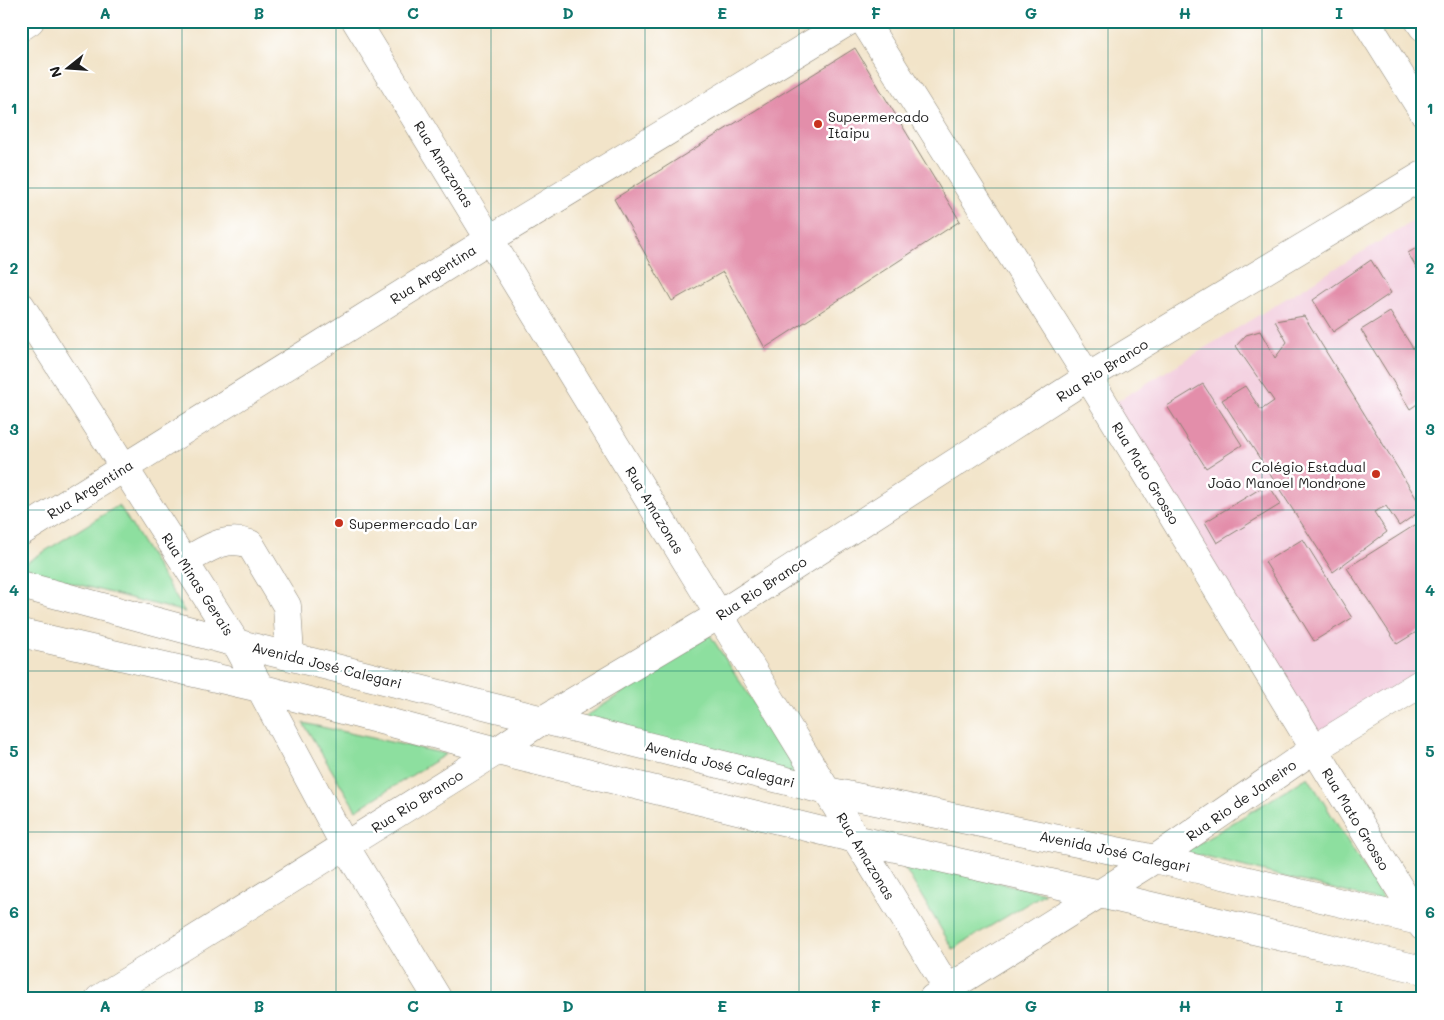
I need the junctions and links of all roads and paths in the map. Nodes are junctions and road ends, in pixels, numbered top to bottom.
1 (30, 21) edge
2 (356, 21) edge
3 (849, 21) edge
4 (864, 21) edge
5 (1366, 21) edge
6 (1420, 21) edge
7 (1423, 26) edge
8 (21, 27) edge
9 (1423, 112) edge
10 (1423, 175) edge
11 (490, 239) junction
12 (21, 306) edge
13 (1088, 378) junction
14 (123, 467) junction
15 (21, 532) edge
16 (184, 562) junction
17 (21, 585) edge
18 (719, 615) junction
19 (21, 633) edge
20 (236, 643) junction
21 (290, 656) junction
22 (1423, 682) edge
23 (260, 688) junction
24 (544, 719) junction
25 (1314, 749) junction
26 (497, 751) junction
27 (827, 791) junction
28 (855, 839) junction
29 (345, 846) junction
30 (1156, 860) junction
31 (1100, 894) junction
32 (1421, 923) edge
33 (1423, 970) edge
34 (944, 996) edge
35 (99, 999) edge
36 (438, 999) edge

1 - 8 street
2 - 11 street, Rua Amazonas
3 - 11 street, Rua Argentina
4 - 13 street, Rua Mato Grosso
5 - 9 street
6 - 7 street
10 - 13 street, Rua Rio Branco
11 - 14 street, Rua Argentina
11 - 18 street, Rua Amazonas
12 - 14 street, Rua Minas Gerais
13 - 18 street, Rua Rio Branco
13 - 25 street, Rua Mato Grosso
14 - 15 street, Rua Argentina
14 - 16 street, Rua Minas Gerais
16 - 20 street, Rua Minas Gerais
16 - 21 street
17 - 20 street, Avenida José Calegari
18 - 24 street, Rua Rio Branco
18 - 27 street, Rua Amazonas
19 - 23 street
20 - 21 street, Avenida José Calegari
20 - 23 street, Rua Minas Gerais
21 - 24 street, Avenida José Calegari
22 - 25 street, Rua Rio de Janeiro
23 - 26 street
23 - 29 street, Rua Minas Gerais
24 - 26 street, Rua Rio Branco
24 - 27 street, Avenida José Calegari
25 - 30 street, Rua Rio de Janeiro
25 - 32 street, Rua Mato Grosso
26 - 28 street
26 - 29 street, Rua Rio Branco
27 - 28 street, Rua Amazonas
27 - 30 street, Avenida José Calegari
28 - 31 street
28 - 34 street, Rua Amazonas
29 - 35 street, Rua Rio Branco
29 - 36 street, Rua Minas Gerais
30 - 31 street, Rua Rio de Janeiro
30 - 32 street, Avenida José Calegari
31 - 33 street
31 - 34 street, Rua Rio de Janeiro

